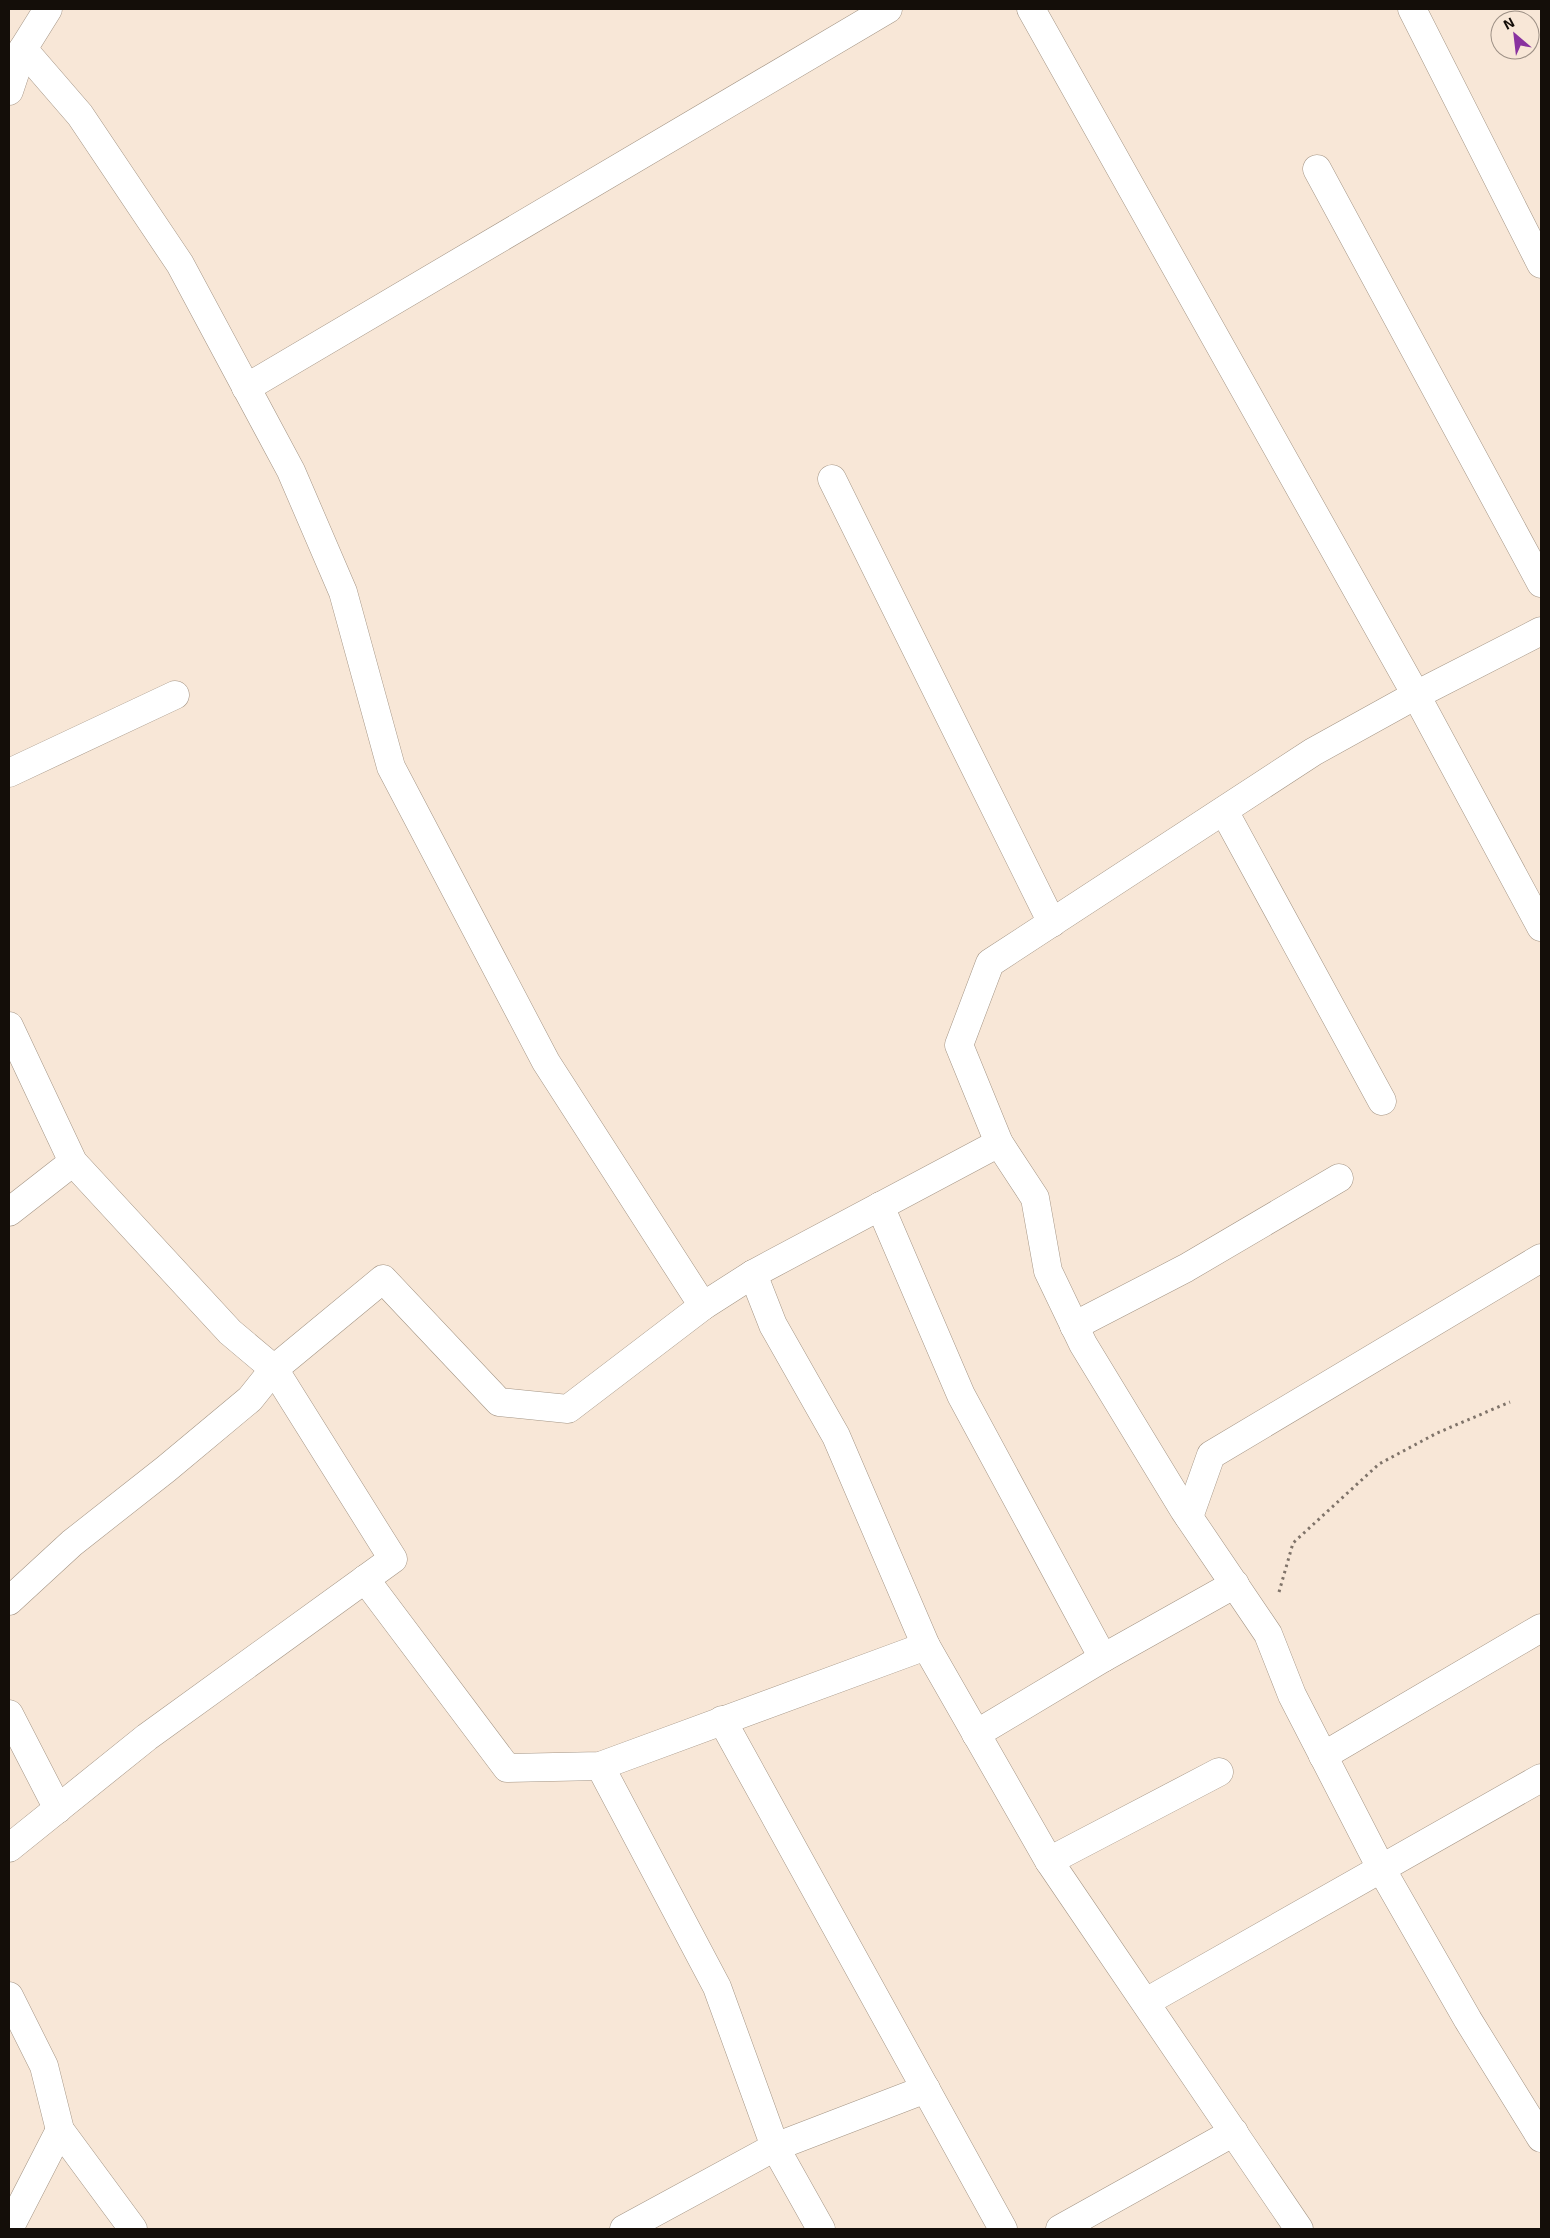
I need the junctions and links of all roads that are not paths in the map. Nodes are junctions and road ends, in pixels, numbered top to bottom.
1 (48, 9) edge
2 (888, 9) edge
3 (1031, 9) edge
4 (1412, 9) edge
5 (23, 49) junction
6 (9, 91) edge
7 (1318, 169) dead end
8 (1541, 264) edge
9 (246, 388) junction
10 (832, 479) dead end
11 (1541, 583) edge
12 (1541, 631) edge
13 (175, 695) dead end
14 (1416, 695) junction
15 (9, 773) edge
16 (1224, 811) junction
17 (1052, 923) junction
18 (1541, 927) edge
19 (9, 1026) edge
20 (1382, 1101) dead end
21 (999, 1143) junction
22 (73, 1162) junction
23 (1339, 1178) dead end
24 (880, 1206) junction
25 (9, 1212) edge
26 (1541, 1258) edge
27 (753, 1274) junction
28 (703, 1306) junction
29 (1074, 1326) junction
30 (274, 1369) junction
31 (1189, 1517) junction
32 (365, 1579) junction
33 (1235, 1584) junction
34 (9, 1601) edge
35 (1541, 1628) edge
36 (926, 1646) junction
37 (1104, 1658) junction
38 (9, 1714) edge
39 (722, 1720) junction
40 (976, 1734) junction
41 (1323, 1756) junction
42 (600, 1766) junction
43 (1219, 1772) dead end
44 (1541, 1778) edge
45 (58, 1809) junction
46 (9, 1848) edge
47 (1049, 1861) junction
48 (1382, 1870) junction
49 (9, 1996) edge
50 (1146, 2002) junction
51 (926, 2089) junction
52 (60, 2130) junction
53 (1234, 2132) junction
54 (1541, 2138) edge
55 (775, 2147) junction
56 (9, 2229) edge
57 (133, 2229) edge
58 (624, 2229) edge
59 (821, 2229) edge
60 (1003, 2229) edge
61 (1060, 2229) edge
62 (1299, 2229) edge

1 - 5 street
2 - 9 street
3 - 14 street
4 - 8 street
5 - 6 street
5 - 9 street
7 - 11 street
9 - 28 street
10 - 17 street
12 - 14 street
13 - 15 street
14 - 16 street
14 - 18 street
16 - 17 street
16 - 20 street
17 - 21 street
19 - 22 street
21 - 24 street
21 - 29 street
22 - 25 street
22 - 30 street
23 - 29 street
24 - 27 street
24 - 37 street
26 - 31 street
27 - 28 street
27 - 36 street
28 - 30 street
29 - 31 street
30 - 32 street
30 - 34 street
31 - 33 street
32 - 42 street
32 - 45 street
33 - 37 street
33 - 41 street
35 - 41 street
36 - 39 street
36 - 40 street
37 - 40 street
38 - 45 street
39 - 42 street
39 - 51 street
40 - 47 street
41 - 48 street
42 - 55 street
43 - 47 street
44 - 48 street
45 - 46 street
47 - 50 street
48 - 50 street
48 - 54 street
49 - 52 street
50 - 53 street
51 - 55 street
51 - 60 street
52 - 56 street
52 - 57 street
53 - 61 street
53 - 62 street
55 - 58 street
55 - 59 street

